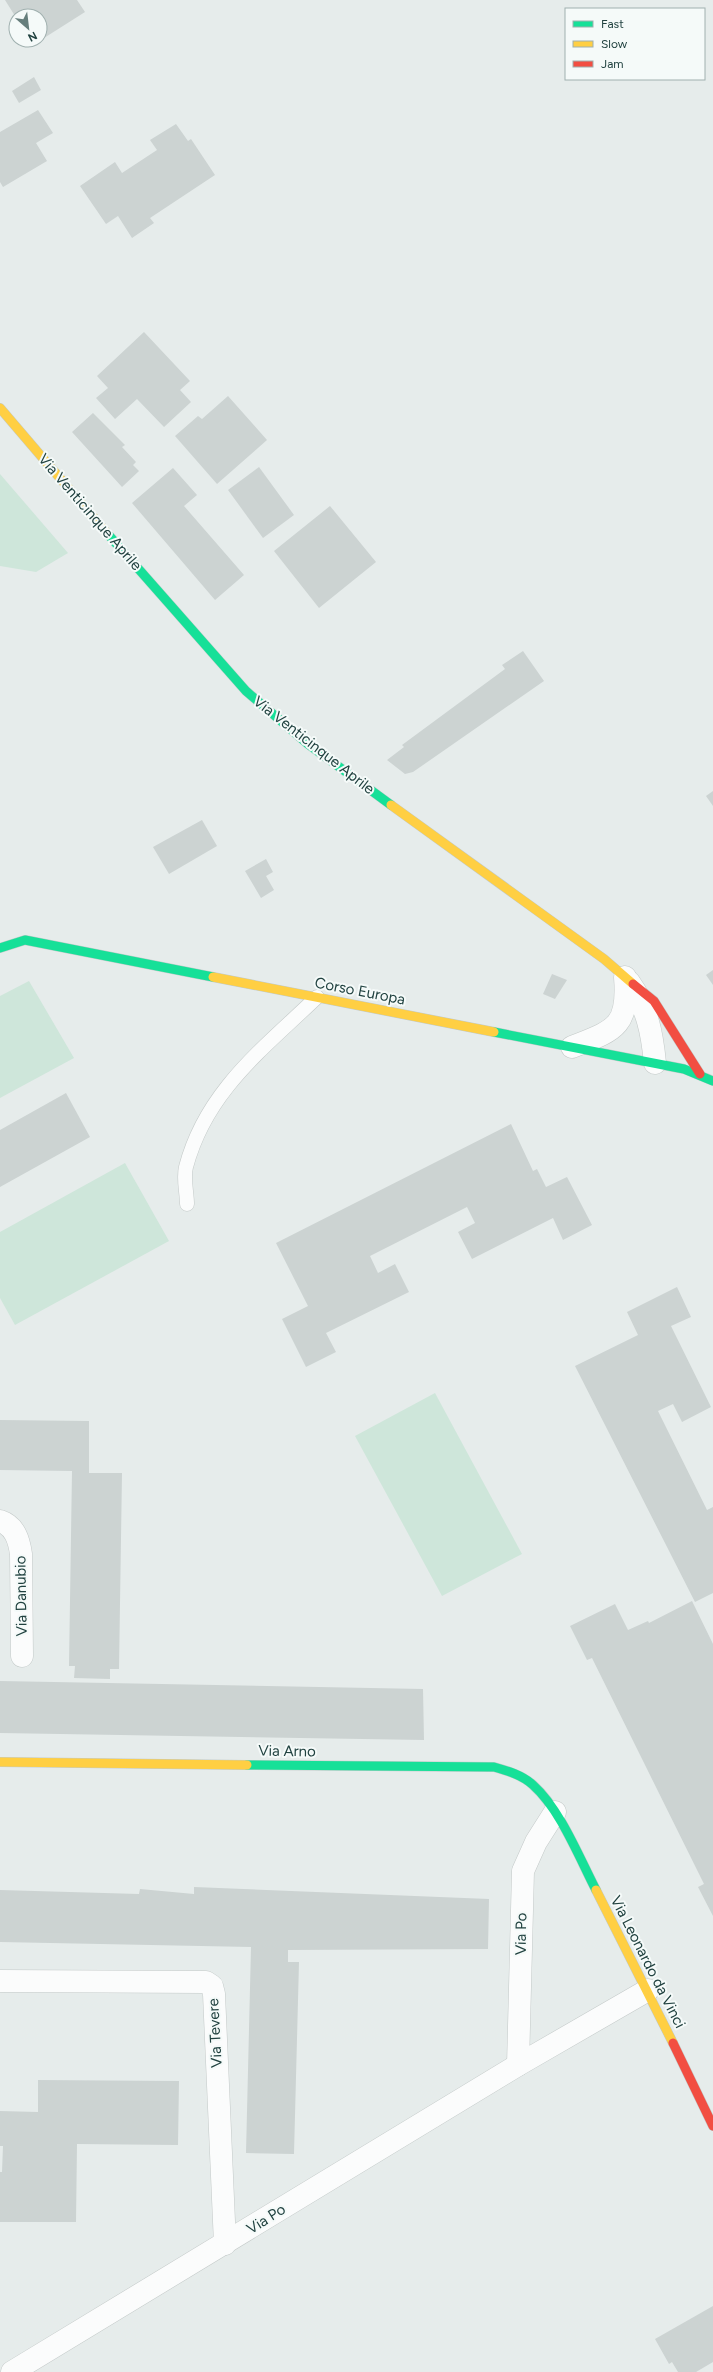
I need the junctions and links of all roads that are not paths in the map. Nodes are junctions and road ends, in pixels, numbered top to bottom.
1 (0, 408) edge
2 (0, 948) edge
3 (625, 977) junction
4 (317, 997) junction
5 (669, 1022) junction
6 (572, 1047) junction
7 (655, 1063) junction
8 (700, 1074) junction
9 (713, 1081) edge
10 (187, 1204) dead end
11 (0, 1521) edge
12 (22, 1656) dead end
13 (0, 1762) edge
14 (555, 1812) junction
15 (0, 1980) edge
16 (648, 1990) junction
17 (518, 2064) junction
18 (713, 2126) edge
19 (225, 2244) junction
20 (12, 2372) edge

1 - 3 street, Via Venticinque Aprile
2 - 4 street, Corso Europa
3 - 5 street, Via Venticinque Aprile
3 - 6 street
3 - 7 street, Via Venticinque Aprile
4 - 6 street, Corso Europa
4 - 10 lane
5 - 7 street
5 - 8 street, Via Venticinque Aprile
6 - 7 street, Corso Europa
7 - 8 street, Corso Europa
8 - 9 street, Corso Europa
11 - 12 street, Via Danubio
13 - 14 street, Via Arno
14 - 16 street, Via Leonardo da Vinci
14 - 17 street, Via Po
15 - 19 street, Via Tevere
16 - 17 street, Via Po
16 - 18 street, Via Leonardo da Vinci
17 - 19 street, Via Po
19 - 20 street, Via Po

